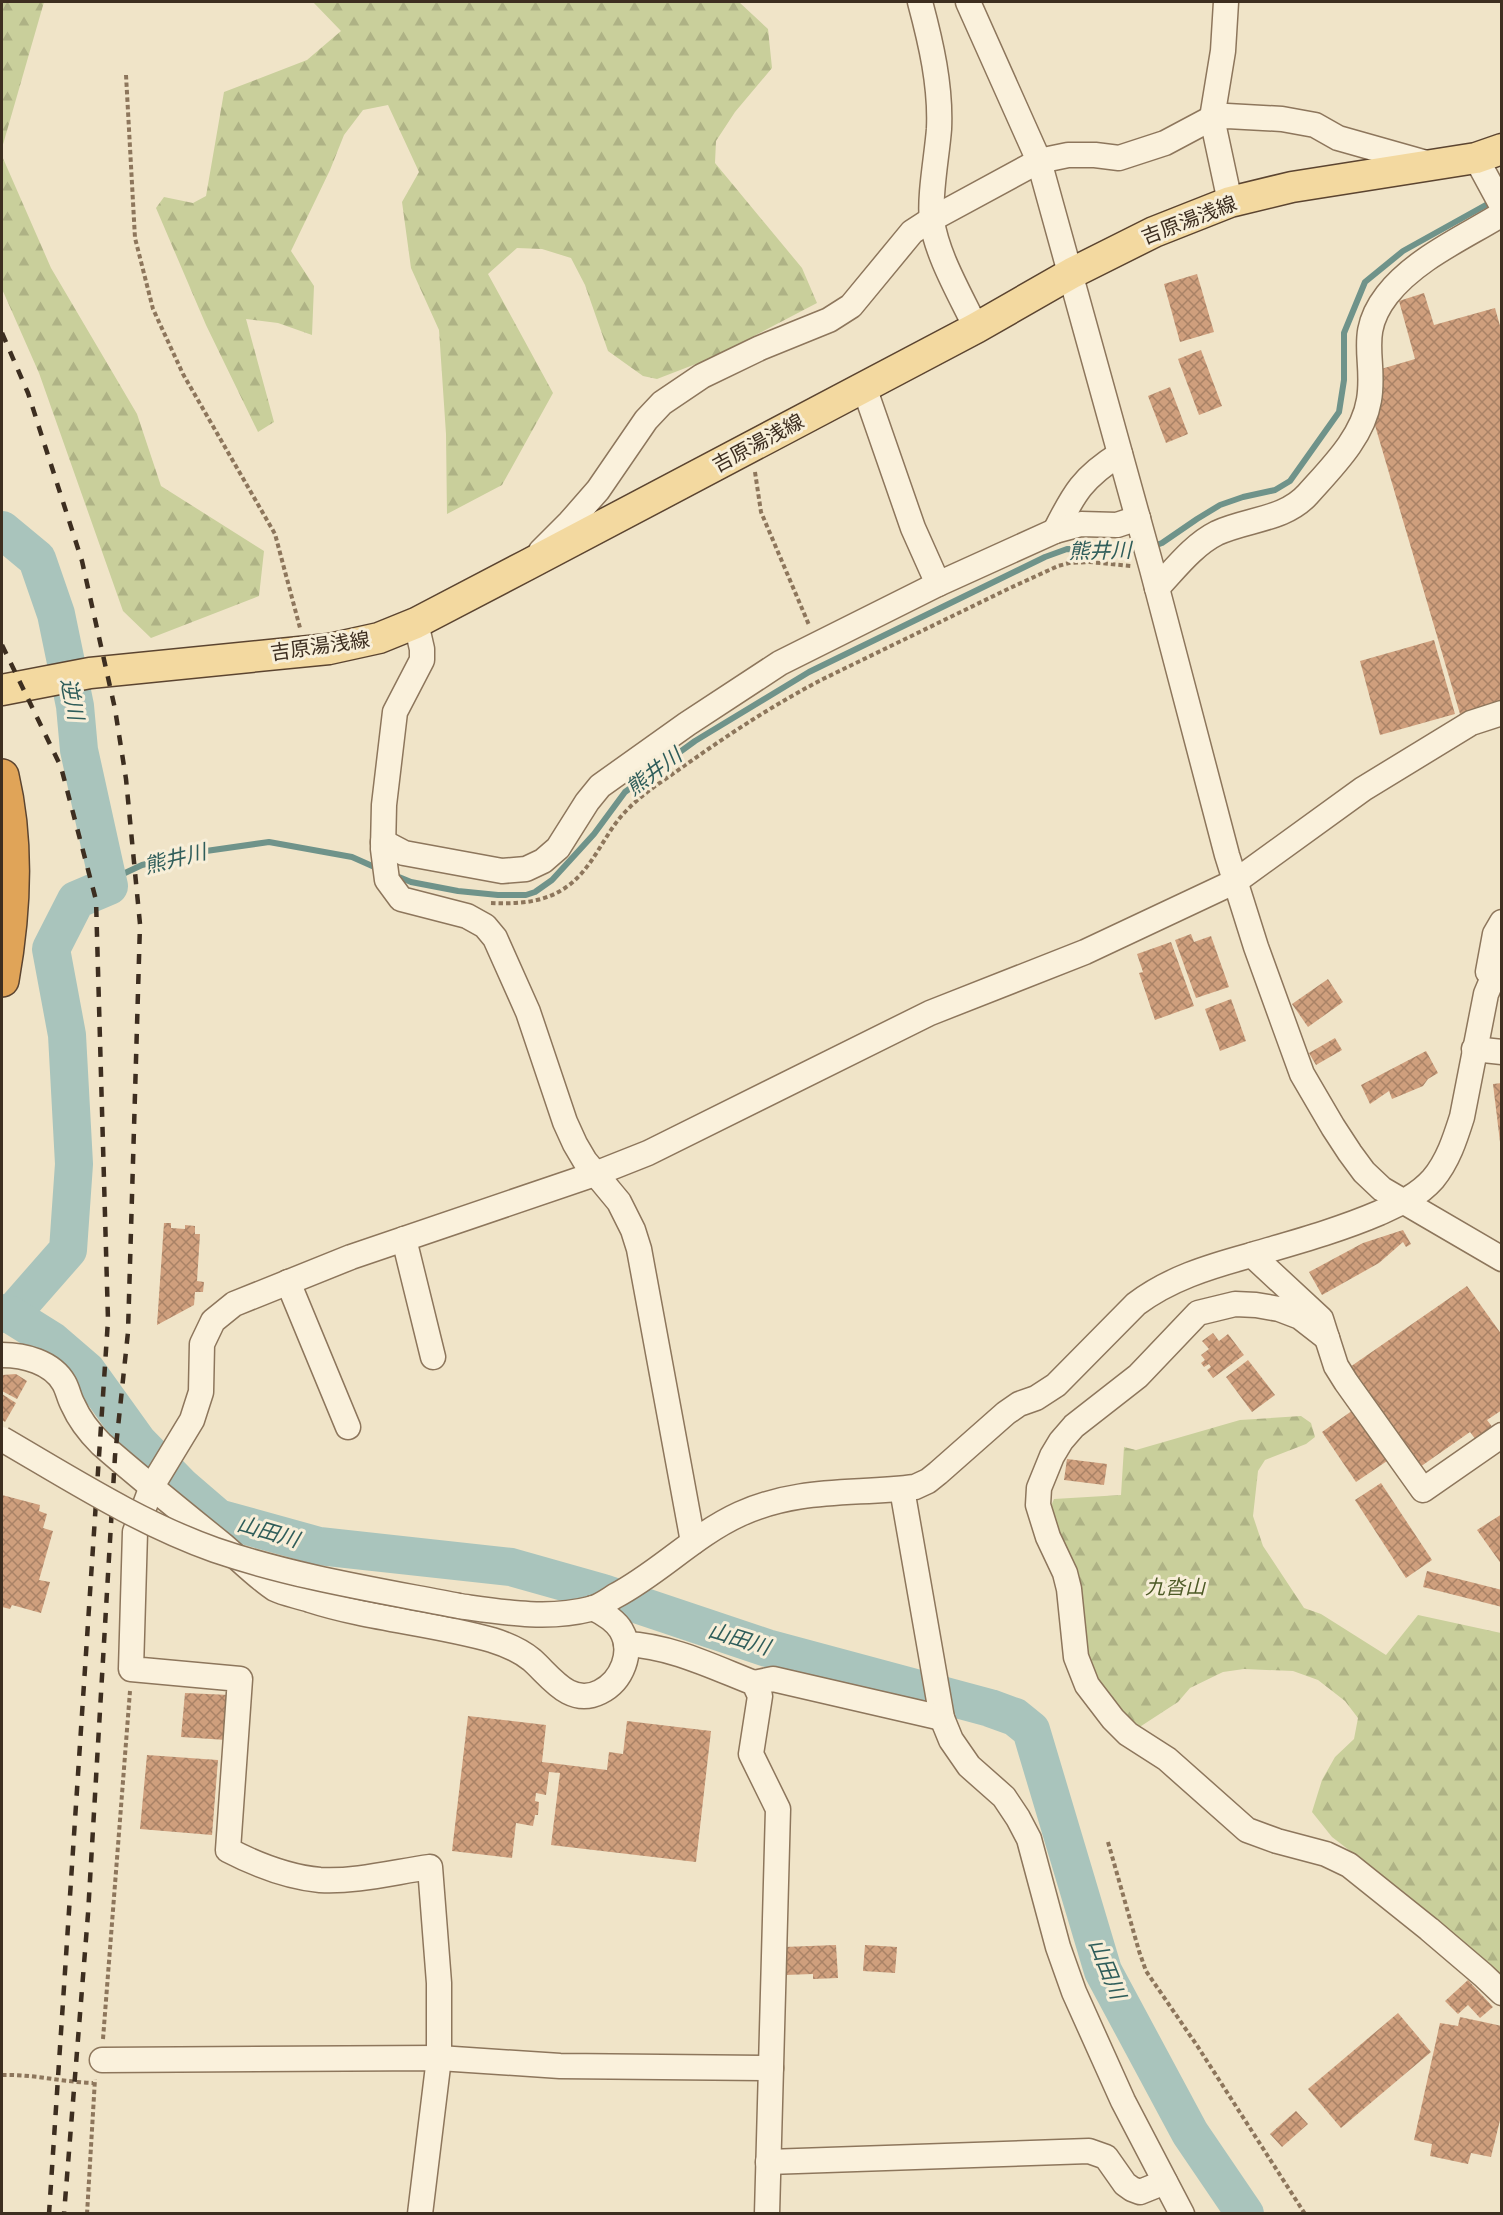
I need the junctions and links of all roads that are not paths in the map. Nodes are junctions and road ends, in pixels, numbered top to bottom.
1 (920, 2) edge
2 (968, 2) edge
3 (1226, 2) edge
4 (1212, 118) junction
5 (1489, 154) edge
6 (1039, 161) junction
7 (1435, 165) junction
8 (1230, 202) junction
9 (1502, 206) edge
10 (1502, 214) edge
11 (932, 219) junction
12 (1072, 273) junction
13 (976, 328) junction
14 (864, 387) junction
15 (1120, 454) junction
16 (1139, 524) junction
17 (1056, 531) junction
18 (527, 565) junction
19 (1153, 574) junction
20 (938, 584) junction
21 (416, 623) junction
22 (2, 690) edge
23 (1502, 713) edge
24 (2, 777) edge
25 (383, 842) junction
26 (7, 879) edge
27 (1236, 881) junction
28 (1502, 922) edge
29 (1502, 956) edge
30 (2, 980) edge
31 (1486, 994) junction
32 (1474, 1049) junction
33 (1502, 1052) edge
34 (595, 1173) junction
35 (1405, 1201) junction
36 (405, 1239) junction
37 (1251, 1255) junction
38 (1502, 1259) edge
39 (288, 1282) junction
40 (1327, 1338) junction
41 (2, 1355) edge
42 (433, 1357) dead end
43 (348, 1427) dead end
44 (1502, 1435) edge
45 (2, 1439) edge
46 (152, 1486) junction
47 (902, 1489) junction
48 (693, 1542) junction
49 (592, 1608) junction
50 (626, 1644) junction
51 (754, 1683) junction
52 (942, 1718) junction
53 (1502, 1993) edge
54 (439, 2058) junction
55 (102, 2060) road end
56 (771, 2068) junction
57 (768, 2162) junction
58 (1165, 2182) junction
59 (420, 2214) edge
60 (767, 2214) edge
61 (1182, 2214) edge

1 - 11 street
2 - 6 street
3 - 4 street
4 - 6 street
4 - 7 street
4 - 8 street
5 - 7 main road, 吉原湯浅線
5 - 9 street
6 - 11 street
6 - 12 street
7 - 8 main road, 吉原湯浅線
8 - 12 main road, 吉原湯浅線
10 - 19 street
11 - 13 street
11 - 18 street
12 - 13 main road, 吉原湯浅線
12 - 15 street
13 - 14 main road, 吉原湯浅線
14 - 18 main road, 吉原湯浅線
14 - 20 street
15 - 16 street
15 - 17 street
16 - 17 street
16 - 19 street
17 - 20 street
18 - 21 main road, 吉原湯浅線
19 - 27 street
20 - 25 street
21 - 22 main road, 吉原湯浅線
21 - 25 street
23 - 27 street
24 - 26 highway
25 - 34 street
26 - 30 highway
27 - 34 street
27 - 35 street
28 - 31 street
29 - 31 street
31 - 32 street
32 - 33 street
32 - 35 street
34 - 36 street
34 - 48 street
35 - 37 street
35 - 38 street
36 - 39 street
36 - 42 street
37 - 40 street
37 - 47 street
39 - 43 street
39 - 46 street
40 - 44 street
40 - 53 street
41 - 46 street
45 - 49 street, bridge
46 - 50 street
46 - 54 street
47 - 48 street
47 - 52 street
48 - 49 street
49 - 50 street
50 - 51 street
51 - 52 street
51 - 56 street
52 - 58 street
54 - 55 street
54 - 56 street
54 - 59 street
56 - 57 street
57 - 58 street
57 - 60 street
58 - 61 street

